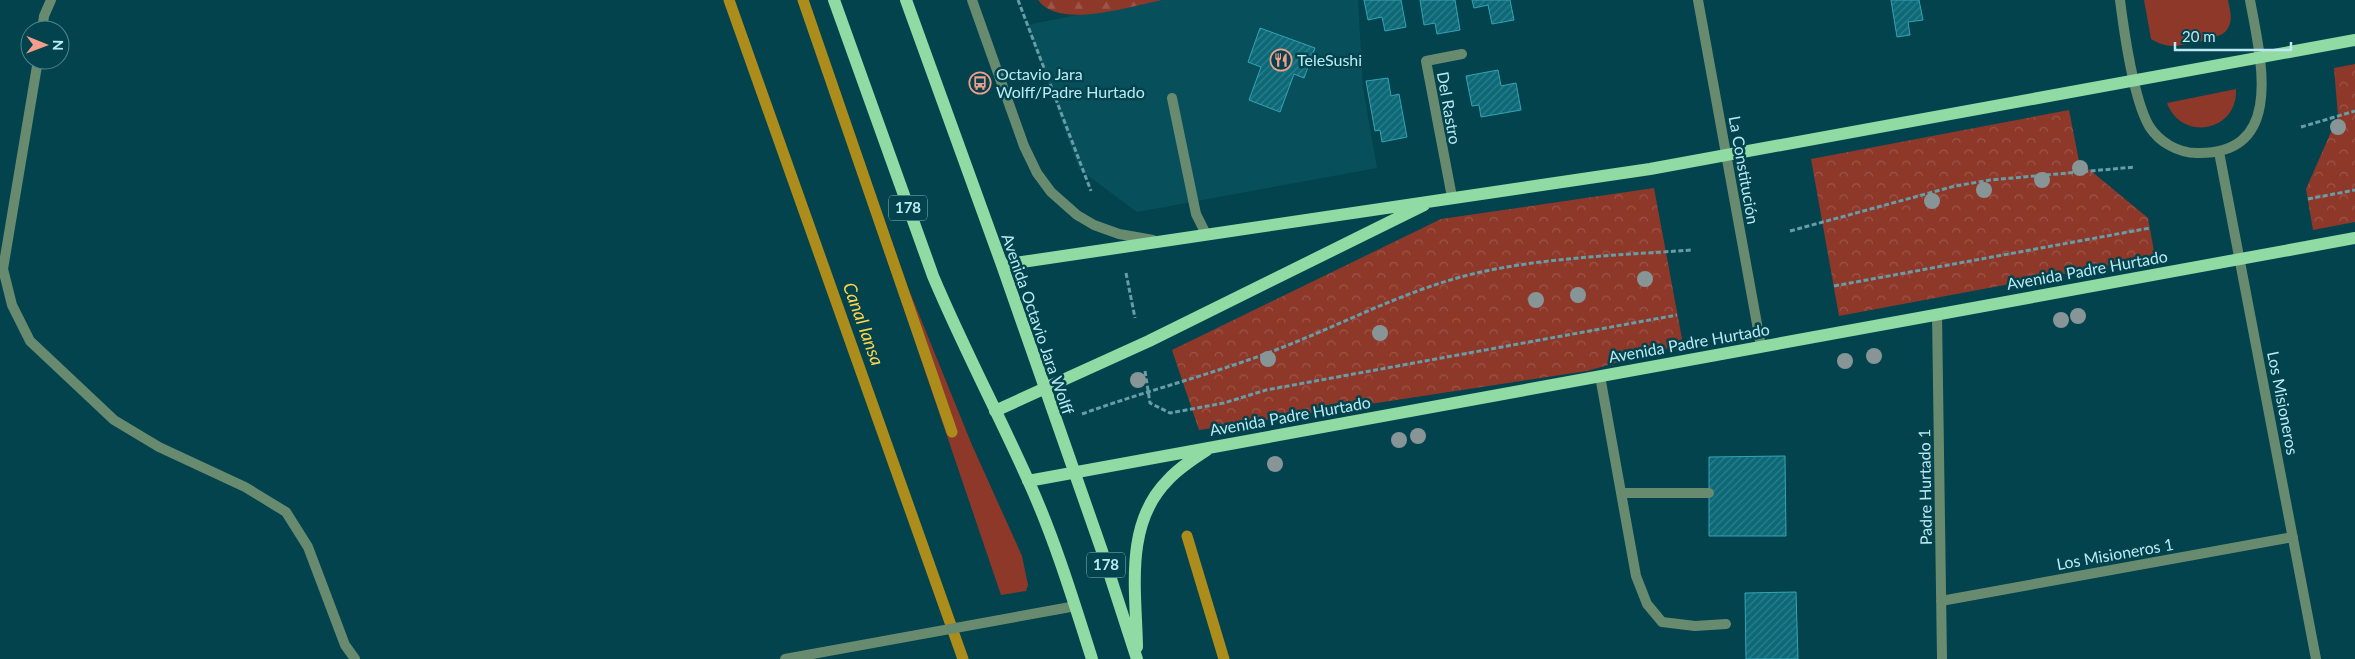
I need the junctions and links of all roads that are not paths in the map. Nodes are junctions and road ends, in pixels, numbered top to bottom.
1 (51, 0) edge
2 (834, 0) edge
3 (906, 0) edge
4 (972, 0) edge
5 (1698, 0) edge
6 (2120, 0) edge
7 (2250, 0) edge
8 (43, 20) edge
9 (2355, 40) edge
10 (1462, 54) dead end
11 (2259, 57) junction
12 (36, 70) edge
13 (2135, 80) junction
14 (1172, 98) dead end
15 (2219, 152) junction
16 (1726, 155) junction
17 (1452, 197) junction
18 (1435, 200) junction
19 (1206, 234) junction
20 (2355, 238) edge
21 (1172, 239) junction
22 (2240, 258) junction
23 (1002, 265) junction
24 (1937, 314) junction
25 (1761, 346) junction
26 (1600, 376) junction
27 (1043, 389) junction
28 (995, 411) junction
29 (1212, 447) junction
30 (1073, 473) junction
31 (1028, 481) junction
32 (1621, 493) junction
33 (1709, 493) dead end
34 (2293, 537) junction
35 (1941, 601) junction
36 (1076, 606) junction
37 (1726, 624) dead end
38 (355, 659) edge
39 (785, 659) edge
40 (1092, 659) edge
41 (1137, 659) edge
42 (1942, 659) edge
43 (2316, 659) edge

1 - 8 street
2 - 28 main road, 178
3 - 23 main road, Avenida Octavio Jara Wolff / 178
4 - 21 street
5 - 16 street, La Constitución
6 - 13 street
7 - 11 street
9 - 11 main road
10 - 17 street, Del Rastro
11 - 13 main road
11 - 15 street
12 - 38 street
13 - 15 street
13 - 16 main road
14 - 19 street
15 - 22 street, Los Misioneros
16 - 17 main road
16 - 25 street, La Constitución
17 - 18 main road
18 - 19 main road
18 - 27 main road
19 - 21 main road
20 - 22 main road, Avenida Padre Hurtado
21 - 23 main road
22 - 24 main road, Avenida Padre Hurtado
22 - 34 street, Los Misioneros
23 - 27 main road, Avenida Octavio Jara Wolff / 178
24 - 25 main road, Avenida Padre Hurtado
24 - 35 street, Padre Hurtado 1
25 - 26 main road, Avenida Padre Hurtado
26 - 29 main road, Avenida Padre Hurtado
26 - 32 street
27 - 28 main road
27 - 30 main road, Avenida Octavio Jara Wolff / 178
28 - 31 main road, 178
29 - 30 main road, Avenida Padre Hurtado
29 - 41 main road
30 - 31 main road, Avenida Padre Hurtado
30 - 41 main road, Avenida Octavio Jara Wolff / 178
31 - 36 main road, 178
32 - 33 street
32 - 37 street
34 - 35 street, Los Misioneros 1
34 - 43 street, Los Misioneros
35 - 42 street, Padre Hurtado 1
36 - 39 street
36 - 40 main road, 178

